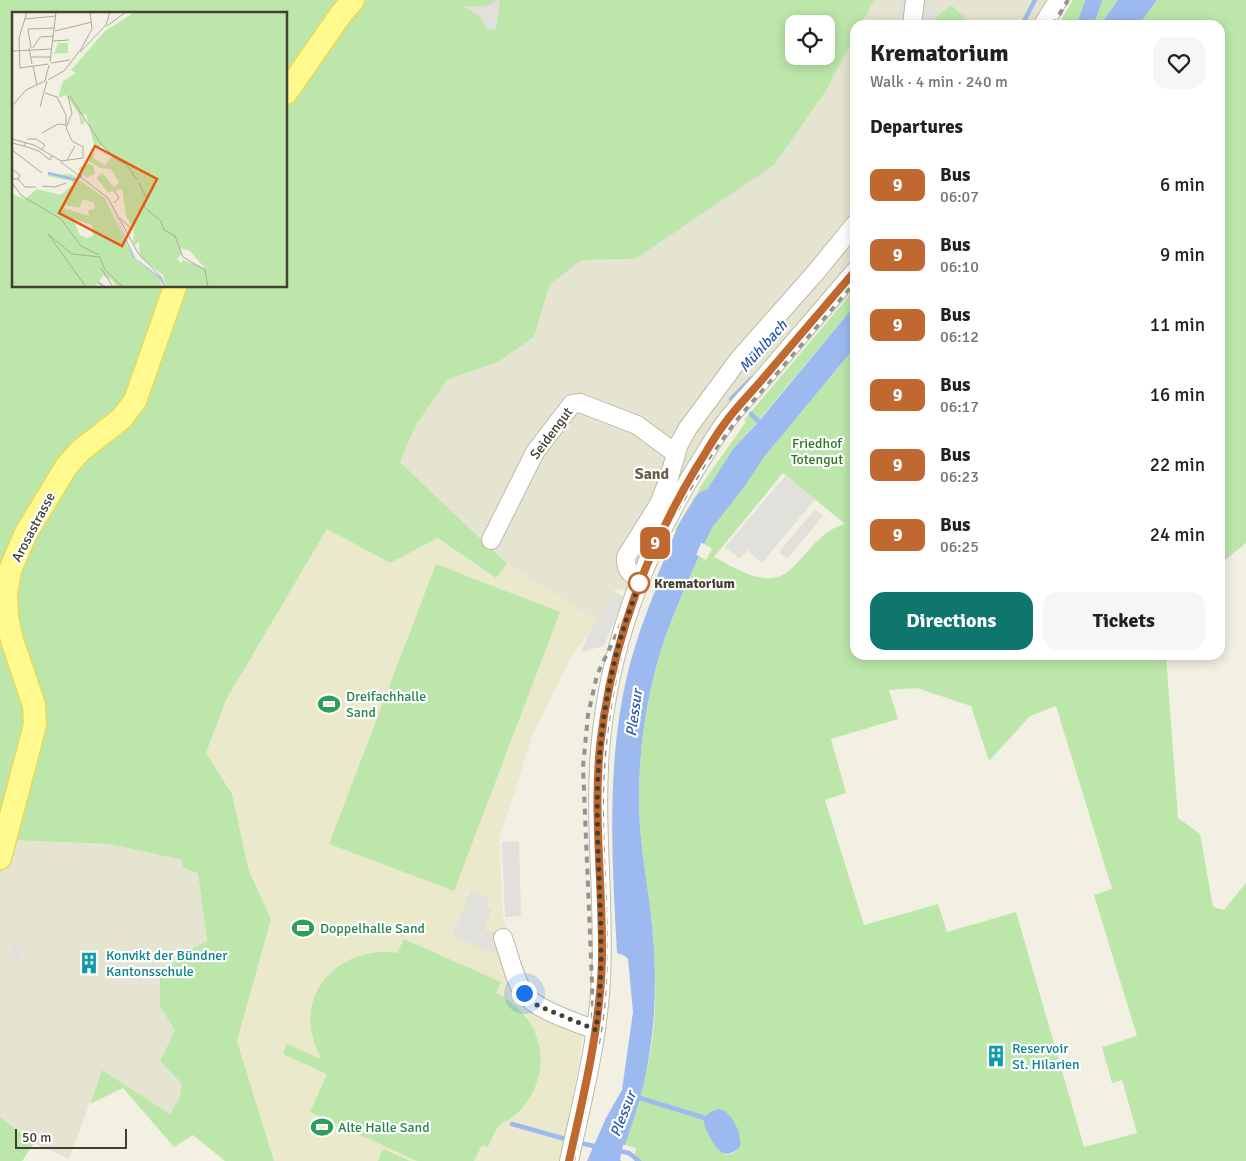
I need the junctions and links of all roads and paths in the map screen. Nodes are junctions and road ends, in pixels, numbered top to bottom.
1 (353, 0) edge
2 (915, 0) edge
3 (1058, 0) edge
4 (913, 20) edge
5 (1046, 20) edge
6 (288, 90) edge
7 (850, 230) edge
8 (850, 277) edge
9 (175, 288) edge
10 (676, 453) junction
11 (491, 540) dead end
12 (640, 579) junction
13 (0, 858) edge
14 (503, 938) dead end
15 (596, 1030) junction
16 (569, 1161) edge

1 - 6 main road
2 - 4 street
3 - 5 street
7 - 10 street
8 - 12 street
9 - 13 main road, Arosastrasse
10 - 11 street, Seidengut
10 - 12 street
12 - 15 street
14 - 15 street
15 - 16 street

